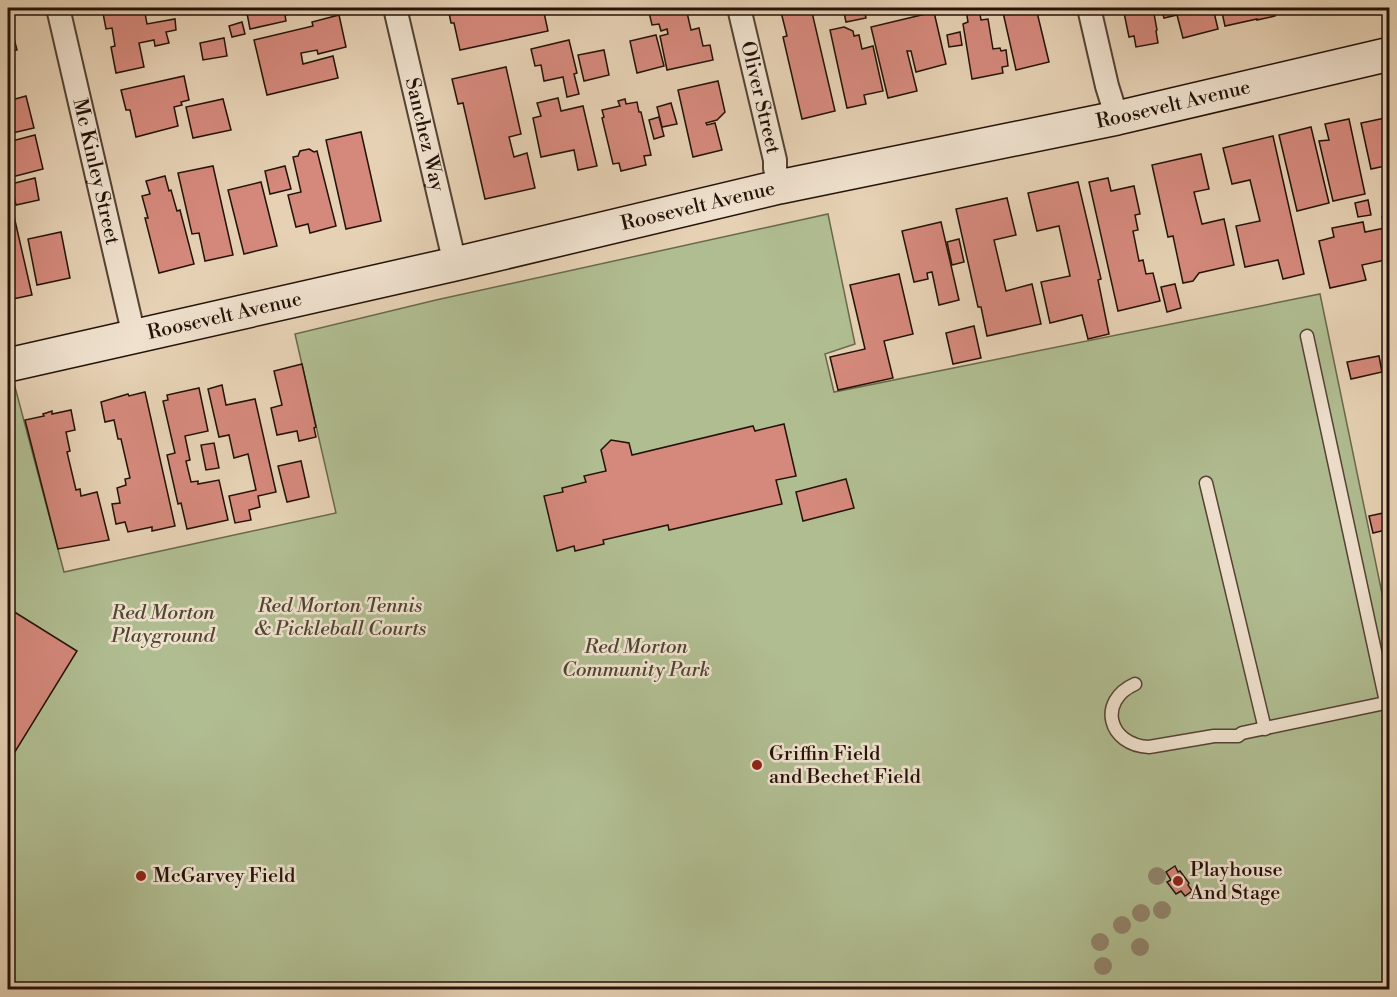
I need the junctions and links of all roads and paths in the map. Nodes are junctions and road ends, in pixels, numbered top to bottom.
1 (58, 8) edge
2 (395, 8) edge
3 (739, 8) edge
4 (1089, 8) edge
5 (1389, 54) edge
6 (1117, 118) junction
7 (779, 188) junction
8 (455, 264) junction
9 (134, 336) junction
10 (1307, 336) dead end
11 (8, 365) edge
12 (1206, 483) dead end
13 (1135, 684) dead end
14 (1388, 702) edge
15 (1265, 729) junction

1 - 9 street, Mc Kinley Street
2 - 8 street, Sanchez Way
3 - 7 street, Oliver Street
4 - 6 street
5 - 6 street, Roosevelt Avenue
6 - 7 street, Roosevelt Avenue
7 - 8 street, Roosevelt Avenue
8 - 9 street, Roosevelt Avenue
9 - 11 street, Roosevelt Avenue
10 - 14 lane
12 - 15 lane
13 - 15 lane
14 - 15 lane

